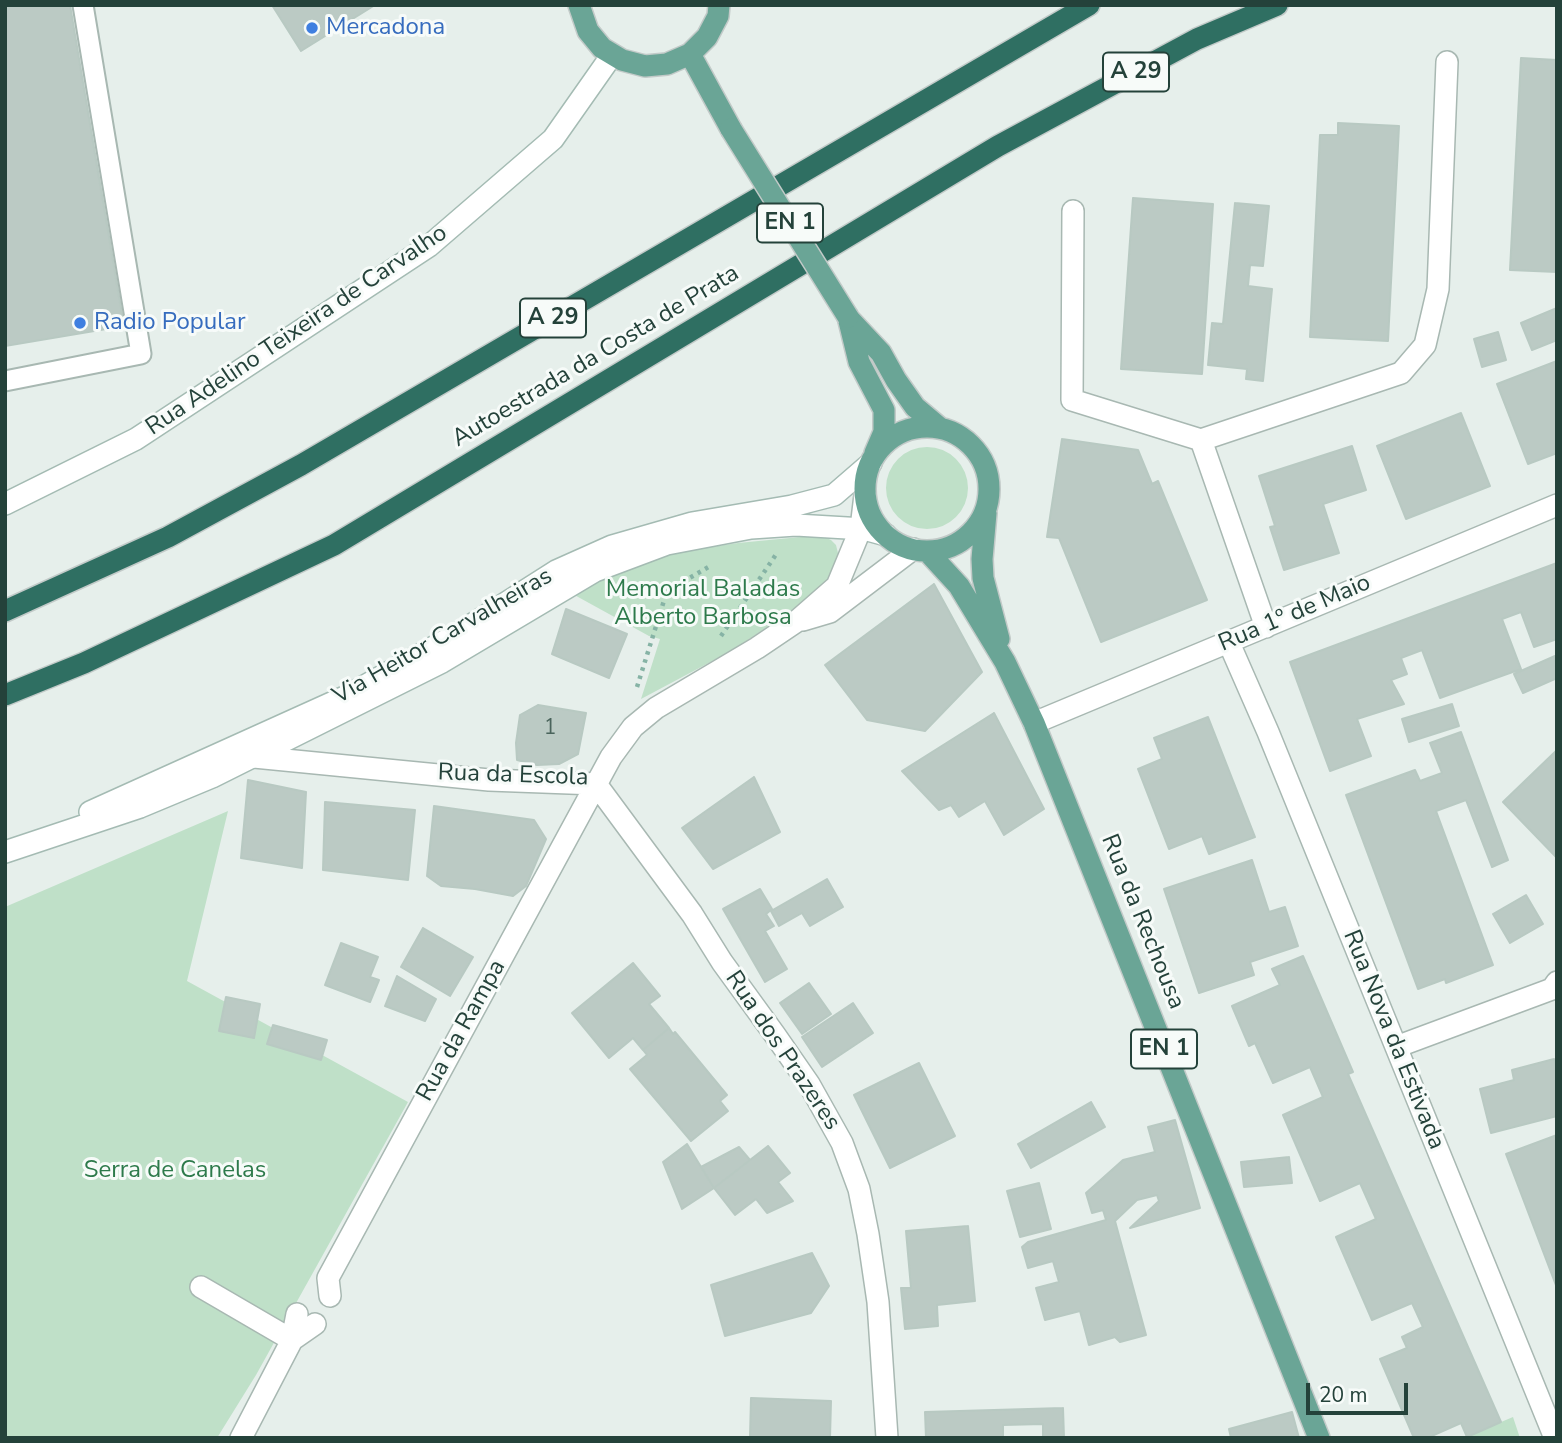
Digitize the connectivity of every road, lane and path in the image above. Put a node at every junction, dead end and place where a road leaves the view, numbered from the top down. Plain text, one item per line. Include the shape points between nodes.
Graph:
1 (83, 5) edge
2 (579, 5) edge
3 (719, 5) edge
4 (1089, 5) edge
5 (1277, 5) edge
6 (612, 54) junction
7 (690, 54) junction
8 (1447, 61) dead end
9 (1073, 211) dead end
10 (848, 317) junction
11 (5, 381) edge
12 (940, 428) junction
13 (1201, 440) junction
14 (872, 460) junction
15 (865, 495) junction
16 (5, 503) edge
17 (1557, 505) edge
18 (986, 509) junction
19 (861, 528) junction
20 (886, 535) junction
21 (783, 545) dead end
22 (920, 550) junction
23 (718, 562) dead end
24 (5, 611) edge
25 (797, 621) junction
26 (1266, 627) junction
27 (1229, 643) junction
28 (716, 644) dead end
29 (1005, 662) junction
30 (5, 695) edge
31 (634, 697) dead end
32 (1034, 723) junction
33 (254, 757) junction
34 (596, 784) junction
35 (14, 850) edge
36 (1557, 982) edge
37 (1396, 1047) junction
38 (323, 1286) dead end
39 (201, 1287) dead end
40 (306, 1319) dead end
41 (292, 1340) junction
42 (242, 1438) edge
43 (887, 1438) edge
44 (1319, 1438) edge
45 (1555, 1438) edge

1 - 11 lane via 141,354
2 - 6 main road via 588,31
3 - 7 main road via 707,37
4 - 24 highway, A 29 via 301,465 168,537
5 - 30 highway, Autoestrada da Costa de Prata / A 29 via 1197,39 998,146 334,545 84,663
6 - 7 main road via 645,66 667,64
6 - 16 street, Rua Adelino Teixeira de Carvalho via 553,139 429,246 136,439
7 - 10 main road, EN 1, bridge
8 - 13 street via 1438,289 1425,345 1401,373
9 - 13 street via 1072,400
10 - 12 main road, EN 1 via 881,353 915,407
10 - 14 main road, EN 1 via 859,362 884,410 884,432
12 - 14 main road via 903,432 891,438
12 - 18 main road, EN 1 via 964,439 981,458 989,483
13 - 26 street
14 - 15 main road, EN 1
14 - 35 street, Via Heitor Carvalheiras via 834,495 692,523 612,546 556,571 457,634 347,695
15 - 19 street, Rua da Escola
15 - 20 main road via 872,516
17 - 26 street, Rua 1º de Maio
18 - 22 main road via 963,539 939,550
18 - 29 main road, Rua da Rechousa / EN 1 via 983,578
19 - 20 street, Via Heitor Carvalheiras
19 - 25 street, Rua da Escola via 836,586
19 - 33 street, Via Heitor Carvalheiras via 796,524 751,528 667,544 631,557 595,571 442,662
20 - 22 main road, EN 1
21 - 28 path
22 - 25 street, Rua da Escola via 830,611
22 - 29 main road, Rua da Rechousa / EN 1 via 958,586
23 - 31 path via 667,591
25 - 34 street, Rua da Escola via 648,714 633,727
26 - 27 street, Rua 1º de Maio
27 - 32 street, Rua 1º de Maio
27 - 37 street, Rua Nova da Estivada
29 - 32 main road, Rua da Rechousa / EN 1
32 - 44 main road, Rua da Rechousa / EN 1
33 - 34 street, Rua da Escola via 489,780
33 - 35 street, Via Heitor Carvalheiras via 140,807
34 - 38 street, Rua da Rampa
34 - 43 street, Rua dos Prazeres via 809,1084 842,1143 859,1189 868,1234 878,1302
36 - 37 street via 1552,989
37 - 45 street, Rua Nova da Estivada
39 - 41 street
40 - 41 street
41 - 42 street

